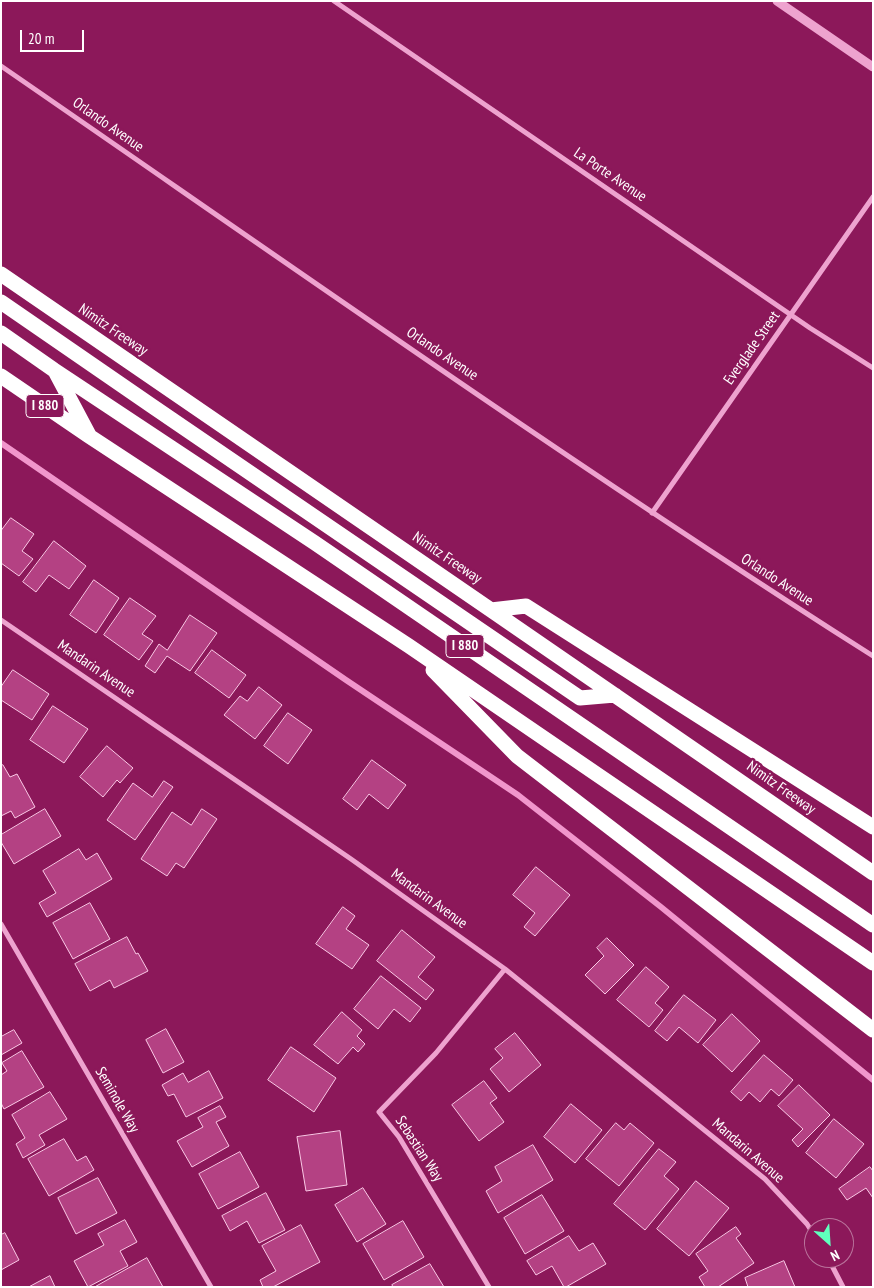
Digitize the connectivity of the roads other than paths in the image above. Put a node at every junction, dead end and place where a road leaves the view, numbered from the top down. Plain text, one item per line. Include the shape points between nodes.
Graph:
1 (334, 1) edge
2 (778, 1) edge
3 (1, 66) edge
4 (873, 67) edge
5 (873, 197) edge
6 (1, 274) edge
7 (1, 302) edge
8 (790, 314) junction
9 (1, 333) edge
10 (873, 368) edge
11 (54, 370) junction
12 (1, 376) edge
13 (89, 436) junction
14 (652, 513) junction
15 (492, 610) junction
16 (1, 620) edge
17 (409, 646) junction
18 (873, 656) edge
19 (615, 695) junction
20 (873, 827) edge
21 (873, 873) edge
22 (1, 924) edge
23 (873, 925) edge
24 (873, 962) edge
25 (504, 969) junction
26 (873, 1030) edge
27 (804, 1221) edge
28 (833, 1268) edge
29 (211, 1287) edge
30 (489, 1287) edge
31 (843, 1287) edge

1 - 8 street, La Porte Avenue
2 - 4 street
3 - 14 street, Orlando Avenue
5 - 8 street, Everglade Street
6 - 15 highway, Nimitz Freeway
7 - 19 highway, I 880 via 580,698
8 - 10 street, La Porte Avenue
8 - 14 street, Everglade Street
9 - 11 highway, I 880
11 - 13 highway
11 - 23 highway, I 880 via 315,543
12 - 13 highway, I 880
13 - 17 highway, I 880
14 - 18 street, Orlando Avenue
15 - 19 highway, Nimitz Freeway
15 - 20 highway via 526,606
16 - 25 street, Mandarin Avenue via 351,859
17 - 24 highway, I 880
17 - 26 highway via 517,756
19 - 21 highway, Nimitz Freeway
22 - 29 street, Seminole Way
25 - 27 street, Mandarin Avenue via 766,1179
25 - 30 street, Sebastian Way via 436,1054 379,1112 399,1137
28 - 31 street

